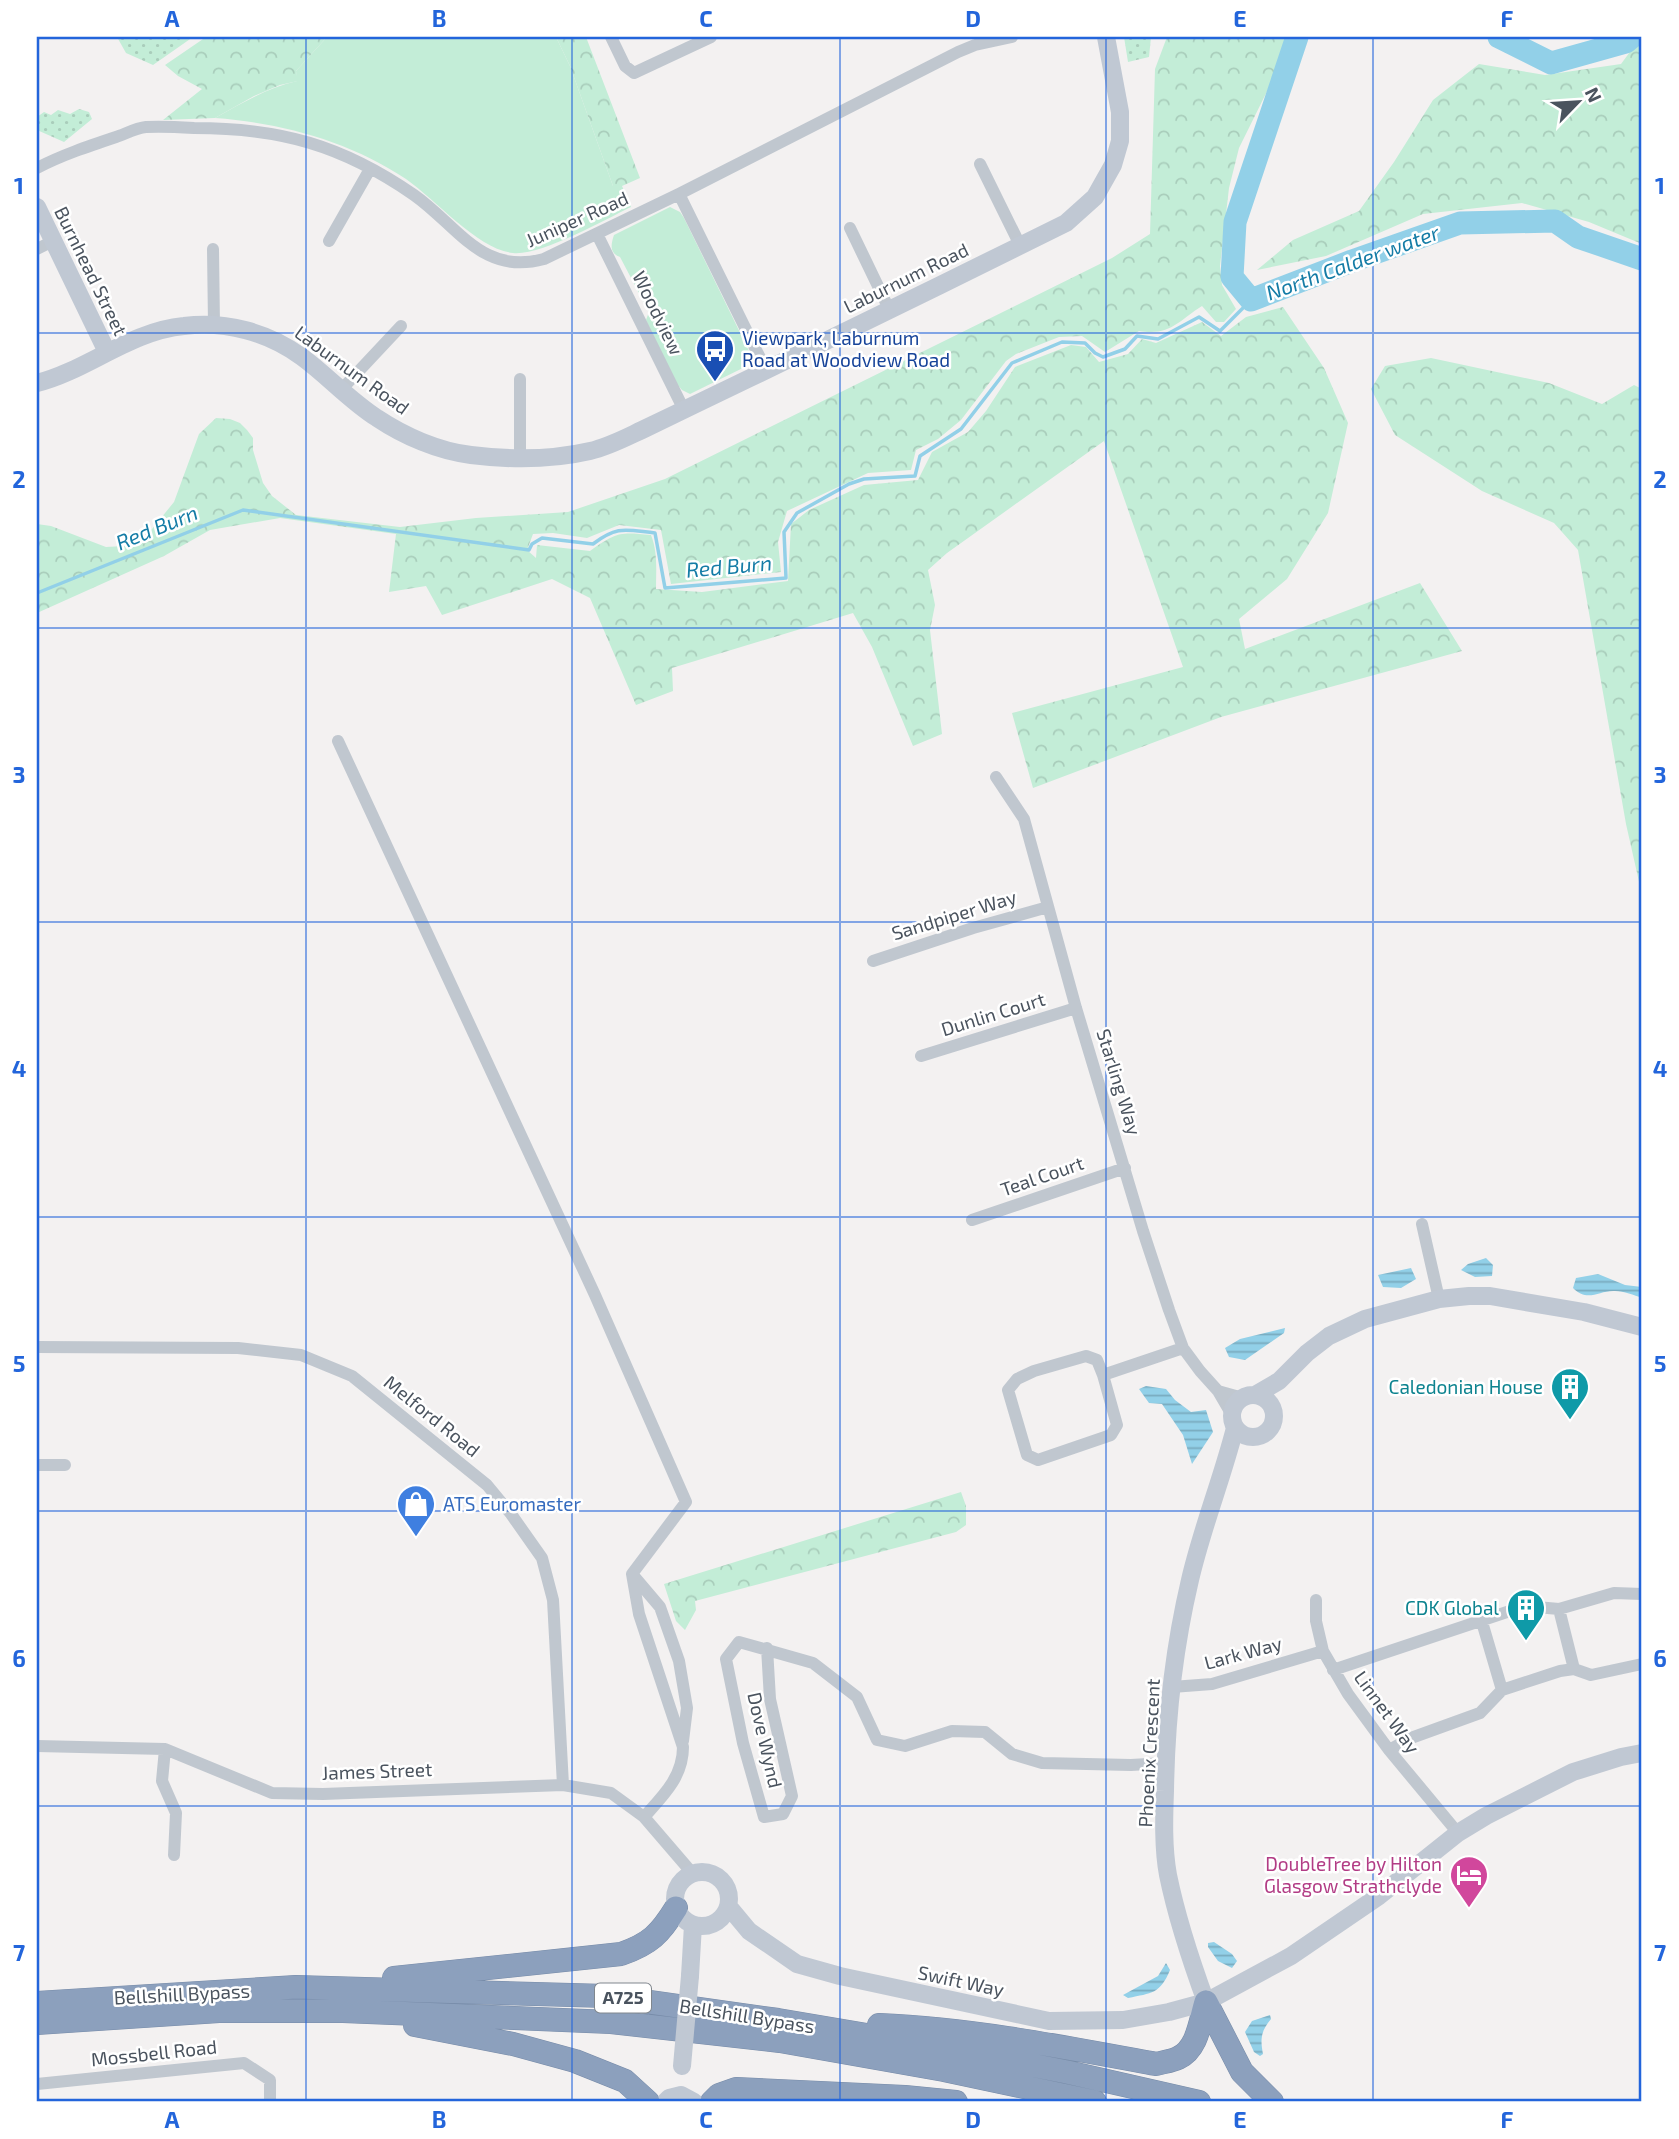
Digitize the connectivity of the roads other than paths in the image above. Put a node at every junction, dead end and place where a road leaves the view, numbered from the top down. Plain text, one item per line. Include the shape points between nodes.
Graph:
1 (611, 37) edge
2 (711, 37) edge
3 (1012, 37) edge
4 (1106, 37) edge
5 (980, 164) dead end
6 (37, 168) edge
7 (370, 169) junction
8 (680, 194) junction
9 (37, 207) edge
10 (850, 228) dead end
11 (597, 234) junction
12 (328, 241) dead end
13 (45, 245) edge
14 (1020, 245) junction
15 (213, 249) dead end
16 (889, 309) junction
17 (214, 325) junction
18 (401, 327) dead end
19 (107, 352) junction
20 (766, 370) junction
21 (520, 379) dead end
22 (37, 383) edge
23 (341, 390) junction
24 (684, 410) junction
25 (520, 459) junction
26 (338, 741) dead end
27 (996, 777) dead end
28 (1048, 907) junction
29 (873, 961) dead end
30 (1076, 1008) junction
31 (921, 1056) dead end
32 (1125, 1168) junction
33 (972, 1220) dead end
34 (1422, 1224) dead end
35 (1439, 1299) junction
36 (1642, 1327) edge
37 (37, 1347) edge
38 (1183, 1348) junction
39 (1103, 1376) junction
40 (1218, 1391) junction
41 (1256, 1399) junction
42 (1233, 1421) junction
43 (1252, 1437) junction
44 (1226, 1463) junction
45 (37, 1465) edge
46 (65, 1465) dead end
47 (632, 1574) junction
48 (1642, 1594) edge
49 (1315, 1600) dead end
50 (1559, 1609) junction
51 (1482, 1622) junction
52 (767, 1648) junction
53 (1323, 1651) junction
54 (1642, 1664) edge
55 (1333, 1670) junction
56 (1574, 1670) junction
57 (1172, 1687) junction
58 (1502, 1690) junction
59 (37, 1746) edge
60 (683, 1747) junction
61 (165, 1749) junction
62 (1390, 1751) junction
63 (1642, 1753) edge
64 (1165, 1763) junction
65 (563, 1785) junction
66 (644, 1817) junction
67 (1458, 1833) junction
68 (174, 1855) dead end
69 (693, 1874) junction
70 (729, 1906) junction
71 (676, 1908) junction
72 (692, 1925) junction
73 (296, 1987) junction
74 (1206, 2002) junction
75 (37, 2003) edge
76 (343, 2011) junction
77 (778, 2020) junction
78 (37, 2023) edge
79 (37, 2084) edge
80 (680, 2100) edge
81 (270, 2102) edge
82 (648, 2102) edge
83 (712, 2102) edge
84 (956, 2102) edge
85 (1095, 2102) edge
86 (1199, 2102) edge
87 (1272, 2102) edge

1 - 2 street via 625,66 634,73
3 - 8 street, Juniper Road via 958,52
4 - 14 street, Laburnum Road via 1120,112 1120,141 1113,166 1096,197 1066,223
5 - 14 street
6 - 7 street, Juniper Road via 144,127 276,133 327,147
7 - 11 street, Juniper Road via 414,195 486,255 499,260 529,263
7 - 12 street
8 - 11 street, Juniper Road
8 - 20 street
9 - 13 street, Burnhead Street
10 - 16 street
11 - 24 street, Woodview
13 - 19 street, Burnhead Street
14 - 16 street, Laburnum Road
15 - 17 street
16 - 20 street, Laburnum Road
17 - 19 street, Laburnum Road via 156,332
17 - 23 street, Laburnum Road via 269,337 301,356
18 - 23 street
19 - 22 street, Laburnum Road
20 - 24 street, Laburnum Road
21 - 25 street
23 - 25 street, Laburnum Road via 376,418 442,449
24 - 25 street, Laburnum Road via 592,450
26 - 47 street via 686,1502
27 - 28 street, Starling Way via 1024,819
28 - 29 street, Sandpiper Way
28 - 30 street, Starling Way
30 - 31 street, Dunlin Court
30 - 32 street, Starling Way
32 - 33 street, Teal Court
32 - 38 street, Starling Way
34 - 35 street
35 - 36 street via 1490,1296
35 - 41 street via 1365,1319 1329,1336
37 - 65 street, Melford Road via 238,1348 301,1355 352,1376 487,1485 542,1558 553,1600
38 - 39 street
38 - 40 street, Starling Way
39 - 39 street via 1117,1425 1111,1435 1038,1460 1027,1455 1008,1390 1017,1379 1086,1356 1097,1360
40 - 41 street
40 - 42 street, Starling Way
41 - 42 street via 1235,1405
41 - 43 street via 1273,1410 1273,1424 1264,1434
42 - 43 street via 1245,1436
42 - 44 street, Phoenix Crescent
43 - 44 street, Phoenix Crescent
44 - 57 street, Phoenix Crescent via 1189,1582
45 - 46 street
47 - 60 street via 639,1614
47 - 60 street via 660,1607 679,1661 687,1708
48 - 50 street via 1614,1593
49 - 53 street, Linnet Way
50 - 51 street via 1525,1606
50 - 56 street
51 - 55 street
51 - 58 street
52 - 52 street, Dove Wynd via 770,1699 792,1796 783,1814 764,1817 726,1659 739,1642
52 - 64 street, Dove Wynd via 813,1663 857,1697 877,1740 905,1746 952,1731 985,1732 1012,1754 1042,1763
53 - 55 street, Linnet Way
53 - 57 street, Lark Way via 1212,1684
54 - 56 street via 1591,1675
55 - 62 street, Linnet Way
56 - 58 street
57 - 64 street, Phoenix Crescent
58 - 62 street via 1480,1713 1411,1738
59 - 61 street, James Street
60 - 66 street via 683,1760 672,1786
61 - 65 street, James Street via 272,1793
61 - 68 street via 162,1781 176,1813
62 - 67 street, Linnet Way
63 - 67 street via 1573,1772
64 - 74 street, Phoenix Crescent via 1168,1873 1187,1950
65 - 66 street, James Street via 611,1793
66 - 69 street, James Street
67 - 74 street via 1368,1904 1291,1955
69 - 70 street via 720,1878 730,1897
69 - 71 street via 679,1885
70 - 72 street via 714,1924
70 - 74 street, Swift Way via 749,1931 797,1964 1049,2021 1123,2020
71 - 72 street
71 - 73 highway via 655,1938 621,1954
72 - 80 street, bridge
73 - 75 highway, Bellshill Bypass / A725
73 - 77 highway, Bellshill Bypass / A725 via 607,1996
74 - 77 highway via 1186,2052 1156,2064 932,2027
74 - 87 highway via 1242,2071
76 - 78 highway, Bellshill Bypass / A725 via 219,2011
76 - 82 highway via 513,2044 575,2061 625,2081
76 - 85 highway, Bellshill Bypass / A725 via 611,2022 780,2041
77 - 86 highway, Bellshill Bypass / A725 via 1054,2069
79 - 81 street, Mossbell Road via 244,2063 270,2080
83 - 84 highway via 736,2089

